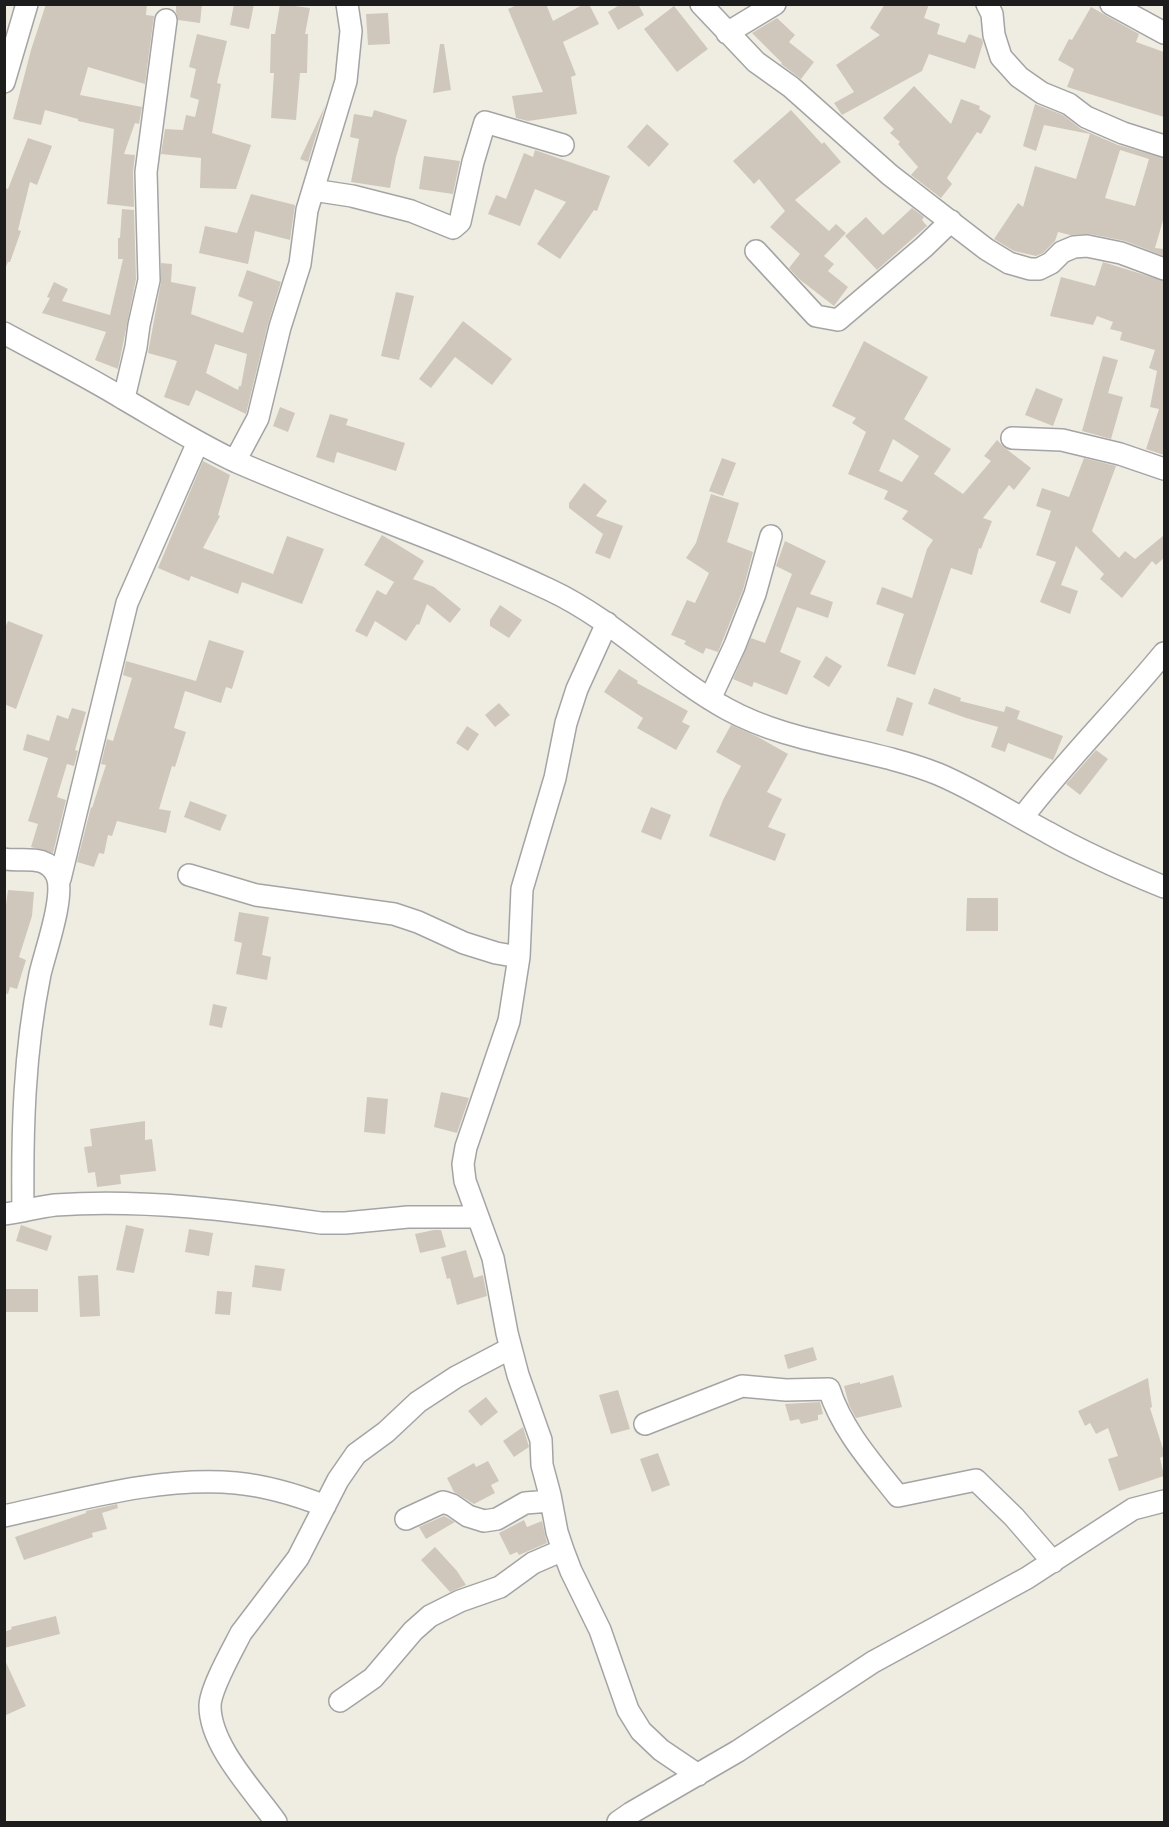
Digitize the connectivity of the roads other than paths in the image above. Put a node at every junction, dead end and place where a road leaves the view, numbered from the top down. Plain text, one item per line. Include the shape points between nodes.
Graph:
1 (27, 4) edge
2 (347, 4) edge
3 (701, 4) edge
4 (775, 4) edge
5 (987, 4) edge
6 (1111, 4) edge
7 (166, 20) dead end
8 (727, 33) junction
9 (1164, 33) edge
10 (4, 81) edge
11 (563, 145) dead end
12 (1164, 146) edge
13 (313, 190) junction
14 (951, 221) junction
15 (756, 251) dead end
16 (1164, 269) edge
17 (4, 333) edge
18 (124, 398) junction
19 (1012, 438) dead end
20 (198, 442) junction
21 (236, 461) junction
22 (1164, 469) edge
23 (771, 536) dead end
24 (607, 623) junction
25 (1164, 653) edge
26 (710, 699) junction
27 (1022, 818) junction
28 (4, 859) edge
29 (189, 875) dead end
30 (58, 879) junction
31 (1164, 887) edge
32 (519, 957) junction
33 (14, 1212) edge
34 (477, 1216) junction
35 (511, 1348) junction
36 (645, 1425) dead end
37 (551, 1501) junction
38 (1164, 1501) edge
39 (325, 1506) junction
40 (4, 1516) edge
41 (406, 1519) dead end
42 (563, 1550) junction
43 (1053, 1562) junction
44 (340, 1701) dead end
45 (698, 1775) junction
46 (276, 1822) edge
47 (618, 1822) edge

1 - 10 street
2 - 13 street via 351,31 346,81
3 - 8 street
4 - 8 street
5 - 12 street via 1001,57 1019,77 1086,117
6 - 9 street
7 - 18 street via 146,172 149,280
8 - 14 street via 890,175
11 - 13 street via 485,122 460,222 453,228 411,211
13 - 21 street via 305,218 300,264 258,418
14 - 15 street via 838,320 816,316
14 - 16 street via 1009,263 1030,269 1039,270 1062,252 1087,246 1121,253
17 - 18 street
18 - 20 street
19 - 22 street via 1062,440
20 - 21 street
20 - 30 street via 127,603
21 - 24 street via 478,558 553,592
23 - 26 street via 735,645
24 - 26 street
24 - 32 street via 571,708 555,778 527,868 522,889
25 - 27 street
26 - 27 street via 762,724 936,773
27 - 31 street
28 - 30 street via 41,861 50,866
29 - 32 street via 256,895 394,914 464,943
30 - 33 street via 57,906 40,975 25,1075
32 - 34 street via 508,1021 464,1156 465,1181
33 - 34 street via 52,1205 108,1203 174,1204 321,1223
34 - 35 street via 493,1258
35 - 37 street via 541,1440 542,1465
35 - 39 street via 418,1402 356,1454
36 - 43 street via 742,1386 829,1389 853,1438 898,1496 976,1480
37 - 41 street via 525,1503 497,1519 484,1521 443,1502
37 - 42 street
38 - 43 street via 1133,1509
39 - 40 street via 291,1493 238,1483 184,1482
39 - 46 street via 298,1558 241,1633 210,1704 213,1723 226,1752
42 - 44 street via 533,1563 500,1587 430,1616 373,1678
42 - 45 street via 603,1639 628,1710 641,1731 661,1750
43 - 45 street via 873,1662
45 - 47 street

